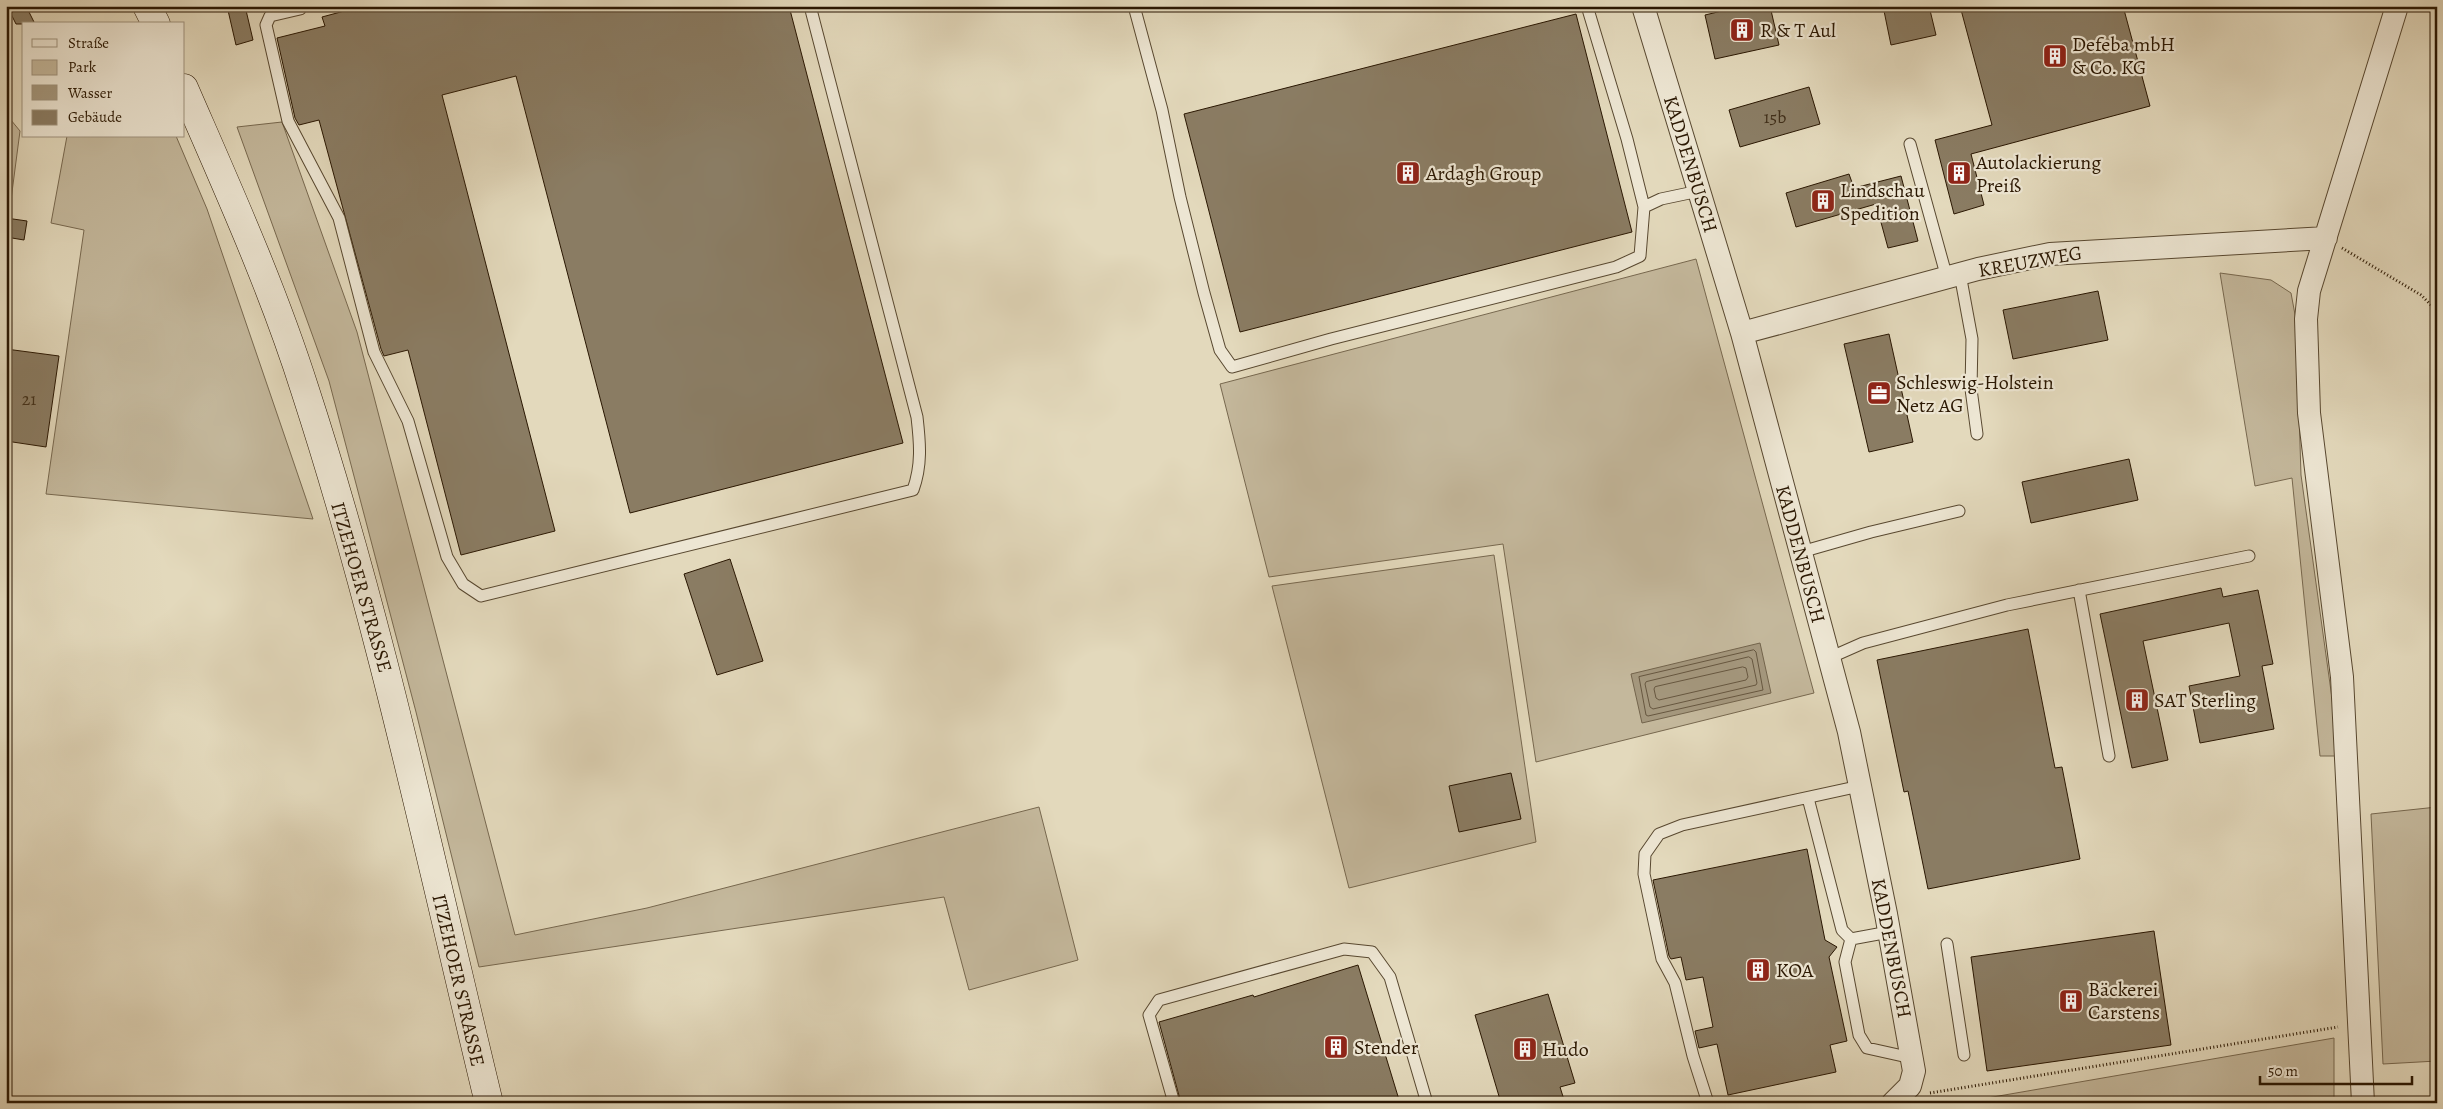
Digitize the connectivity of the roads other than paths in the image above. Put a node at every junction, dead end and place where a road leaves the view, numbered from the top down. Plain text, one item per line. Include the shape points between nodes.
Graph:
1 (147, 6) edge
2 (300, 6) edge
3 (810, 6) edge
4 (1134, 6) edge
5 (1587, 6) edge
6 (1643, 6) edge
7 (2397, 6) edge
8 (155, 22) edge
9 (185, 90) edge
10 (1910, 144) dead end
11 (1699, 190) junction
12 (1644, 207) junction
13 (2326, 238) junction
14 (1953, 276) junction
15 (1742, 333) junction
16 (1976, 434) dead end
17 (1959, 511) dead end
18 (1801, 552) junction
19 (2249, 556) dead end
20 (2079, 590) junction
21 (1829, 658) junction
22 (2109, 756) dead end
23 (1860, 786) junction
24 (1808, 798) junction
25 (1889, 932) junction
26 (1851, 939) junction
27 (1946, 944) dead end
28 (1964, 1055) dead end
29 (1912, 1058) junction
30 (1896, 1100) edge
31 (488, 1103) edge
32 (1174, 1103) edge
33 (1426, 1103) edge
34 (1708, 1103) edge
35 (2363, 1103) edge

1 - 8 main road
2 - 3 lane via 300,9 270,16 266,24 288,121 339,218 374,352 408,421 447,557 462,584 480,596 913,490 920,455 917,417
4 - 12 lane via 1162,110 1206,303 1220,350 1232,367 1616,267 1640,256
5 - 12 lane
6 - 11 street, KADDENBUSCH
7 - 13 street
9 - 31 main road, ITZEHOER STRASSE via 241,219 307,398 397,715
10 - 14 lane
11 - 12 lane via 1661,199
11 - 15 street, KADDENBUSCH
13 - 14 street, KREUZWEG via 2050,254
13 - 35 street via 2309,291 2306,318 2309,413 2342,677
14 - 15 street, KREUZWEG
14 - 16 lane via 1972,339 1971,389
15 - 18 street, KADDENBUSCH
17 - 18 lane
18 - 21 street, KADDENBUSCH
19 - 20 lane
20 - 21 lane via 2007,605 1863,643
20 - 22 lane
21 - 23 street, KADDENBUSCH
23 - 24 lane
23 - 25 street, KADDENBUSCH
24 - 26 lane via 1842,930
24 - 34 lane via 1682,825 1659,834 1645,854 1644,874 1662,959 1675,983
25 - 26 lane
25 - 29 street, KADDENBUSCH
26 - 29 lane via 1845,962 1859,1035 1867,1048
27 - 28 lane
29 - 30 street, KADDENBUSCH via 1914,1072 1910,1086
32 - 33 lane via 1149,1015 1159,1000 1344,948 1372,952 1390,977

